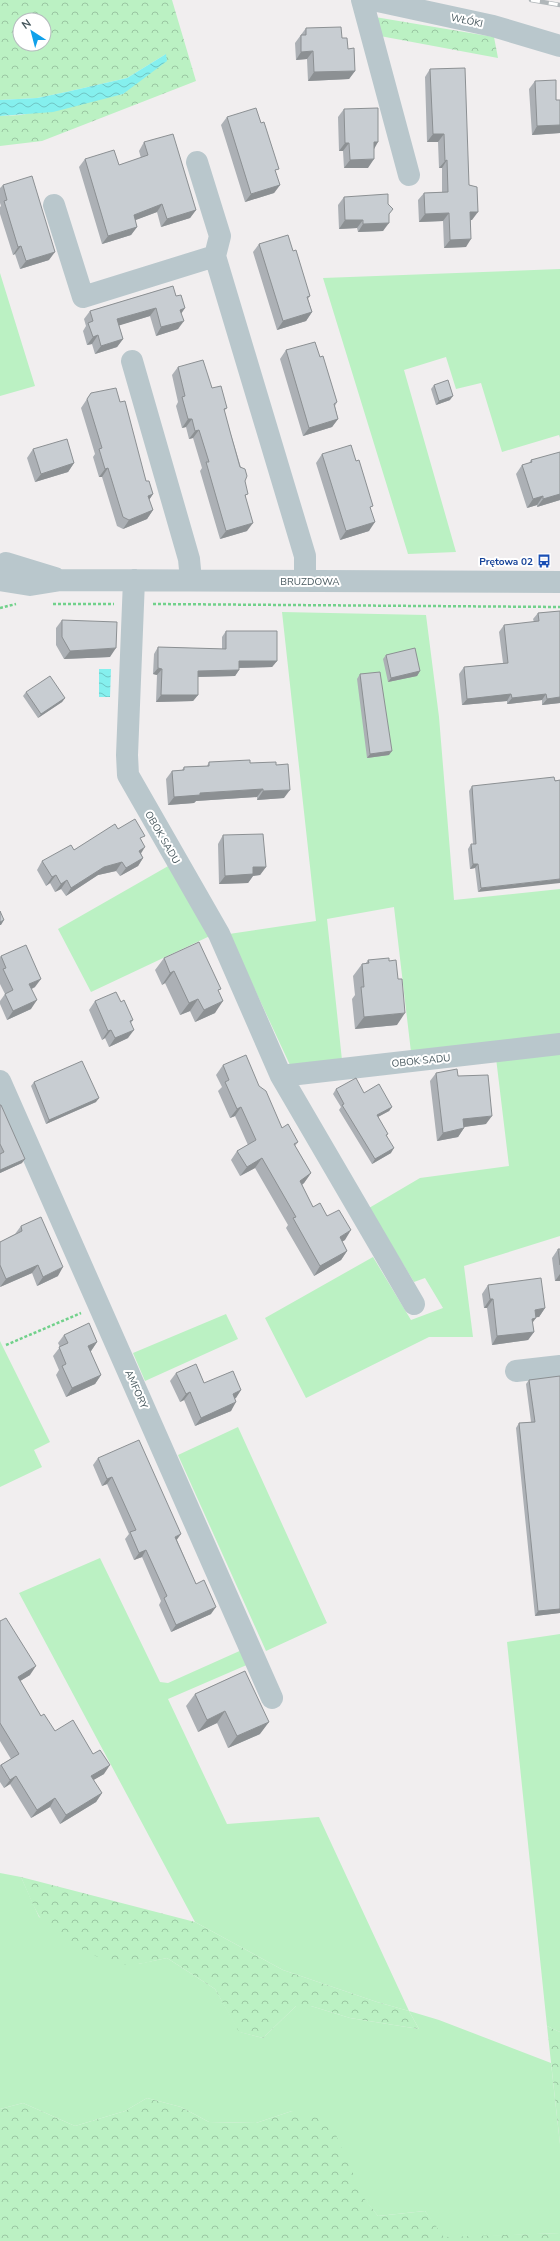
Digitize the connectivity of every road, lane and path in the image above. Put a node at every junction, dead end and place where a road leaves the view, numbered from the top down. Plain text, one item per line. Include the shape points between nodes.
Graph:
1 (362, 0) edge
2 (374, 0) edge
3 (560, 46) edge
4 (197, 162) dead end
5 (409, 175) dead end
6 (54, 205) dead end
7 (215, 256) junction
8 (132, 361) dead end
9 (2, 569) edge
10 (134, 580) junction
11 (191, 580) junction
12 (305, 581) junction
13 (560, 582) edge
14 (22, 604) dead end
15 (50, 604) dead end
16 (133, 604) junction
17 (560, 607) edge
18 (0, 608) edge
19 (560, 1044) edge
20 (281, 1076) junction
21 (0, 1080) edge
22 (414, 1304) dead end
23 (100, 1305) junction
24 (6, 1346) dead end
25 (560, 1366) edge
26 (516, 1371) dead end
27 (272, 1698) dead end

1 - 5 street
2 - 3 street, WŁÓKI via 493,26
4 - 7 street via 220,236
6 - 7 street via 83,297
7 - 12 street via 305,556
8 - 11 street via 189,559
9 - 10 street, BRUZDOWA via 30,585 61,580
10 - 11 street, BRUZDOWA
10 - 16 street, OBOK SADU
11 - 12 street, BRUZDOWA
12 - 13 street, BRUZDOWA
14 - 18 path
15 - 16 path
16 - 17 path
16 - 20 street, OBOK SADU via 128,775 219,934
19 - 20 street, OBOK SADU
20 - 22 street, OBOK SADU
21 - 23 street, AMFORY
23 - 24 path
23 - 27 street, AMFORY
25 - 26 street

